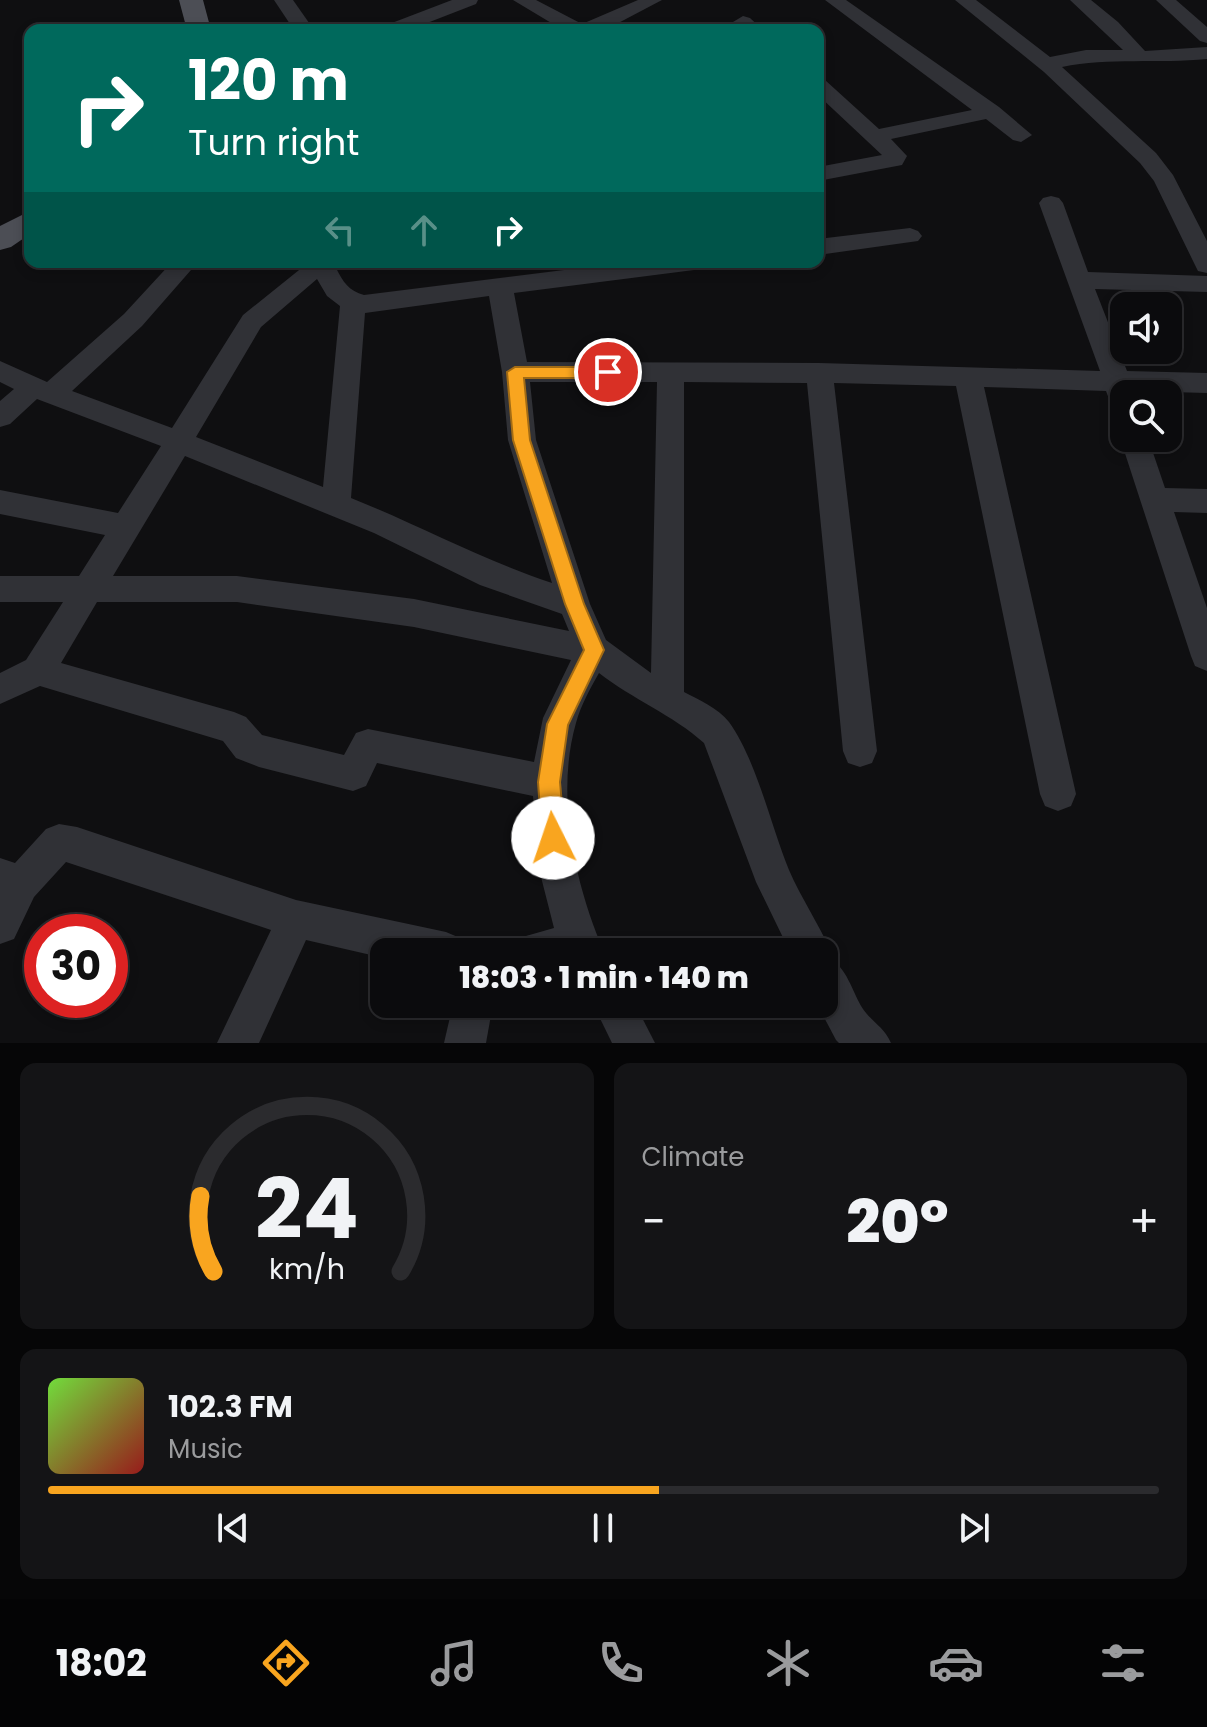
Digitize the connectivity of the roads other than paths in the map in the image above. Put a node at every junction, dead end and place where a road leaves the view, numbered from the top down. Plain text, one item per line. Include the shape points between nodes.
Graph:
1 (191, 0) edge
2 (283, 0) edge
3 (469, 0) edge
4 (522, 0) edge
5 (653, 0) edge
6 (834, 0) edge
7 (964, 0) edge
8 (1079, 0) edge
9 (1165, 0) edge
10 (197, 24) edge
11 (300, 24) edge
12 (407, 24) edge
13 (568, 24) edge
14 (602, 24) edge
15 (1206, 52) edge
16 (1140, 57) junction
17 (1046, 64) junction
18 (824, 89) edge
19 (991, 112) junction
20 (1021, 135) dead end
21 (876, 136) junction
22 (824, 173) edge
23 (1051, 203) dead end
24 (24, 224) edge
25 (910, 236) dead end
26 (0, 240) edge
27 (824, 246) edge
28 (1207, 265) edge
29 (181, 268) edge
30 (317, 268) edge
31 (327, 268) edge
32 (646, 268) edge
33 (1079, 280) junction
34 (1207, 284) edge
35 (500, 286) junction
36 (353, 302) junction
37 (0, 371) edge
38 (515, 372) junction
39 (671, 373) junction
40 (819, 373) junction
41 (968, 377) junction
42 (1115, 380) edge
43 (1207, 383) edge
44 (1182, 386) edge
45 (42, 390) junction
46 (1110, 392) edge
47 (0, 417) edge
48 (180, 442) junction
49 (1138, 452) edge
50 (1153, 499) junction
51 (1207, 501) edge
52 (0, 502) edge
53 (336, 505) junction
54 (126, 527) junction
55 (88, 587) junction
56 (0, 589) edge
57 (574, 604) junction
58 (1205, 643) edge
59 (594, 650) junction
60 (38, 671) junction
61 (0, 689) edge
62 (667, 699) junction
63 (860, 751) dead end
64 (549, 782) junction
65 (1058, 794) dead end
66 (11, 880) edge
67 (296, 919) junction
68 (0, 925) edge
69 (382, 938) edge
70 (579, 938) edge
71 (804, 938) edge
72 (838, 1003) edge
73 (470, 1018) edge
74 (621, 1018) edge
75 (238, 1043) edge
76 (465, 1043) edge
77 (634, 1043) edge
78 (870, 1043) edge

1 - 10 main road
2 - 11 street
3 - 12 street
4 - 13 street
5 - 14 street
6 - 19 street
7 - 17 street
8 - 16 street
9 - 15 street
15 - 16 street
16 - 17 street via 1086,56
17 - 28 street via 1148,158 1165,180
18 - 21 street
19 - 20 street
19 - 21 street
21 - 22 street via 891,149 894,160
23 - 33 street
24 - 26 main road
25 - 27 street
29 - 45 street via 133,320
30 - 48 street via 252,321
31 - 36 street via 339,296
32 - 35 street
33 - 34 street
33 - 42 street
35 - 36 street
35 - 38 street
36 - 53 street
37 - 45 street
38 - 39 street
38 - 57 street via 522,440
39 - 40 street
39 - 62 street
40 - 41 street
40 - 63 street
41 - 46 street
41 - 65 street
43 - 44 street
45 - 47 street
45 - 48 street
48 - 53 street
48 - 54 street
49 - 50 street
50 - 51 street
50 - 58 street
52 - 54 street
53 - 57 street via 491,576
54 - 55 street
55 - 56 street
55 - 59 street via 237,589 414,613
55 - 60 street
57 - 59 street
59 - 62 street
59 - 64 street via 557,724
60 - 61 street
60 - 64 street via 234,728 259,751 353,774 368,745
62 - 71 street via 716,732 775,882
64 - 70 street via 553,838
66 - 67 street via 59,842
66 - 68 street
67 - 69 street
67 - 75 street
72 - 78 street via 850,1026
73 - 76 street
74 - 77 street

